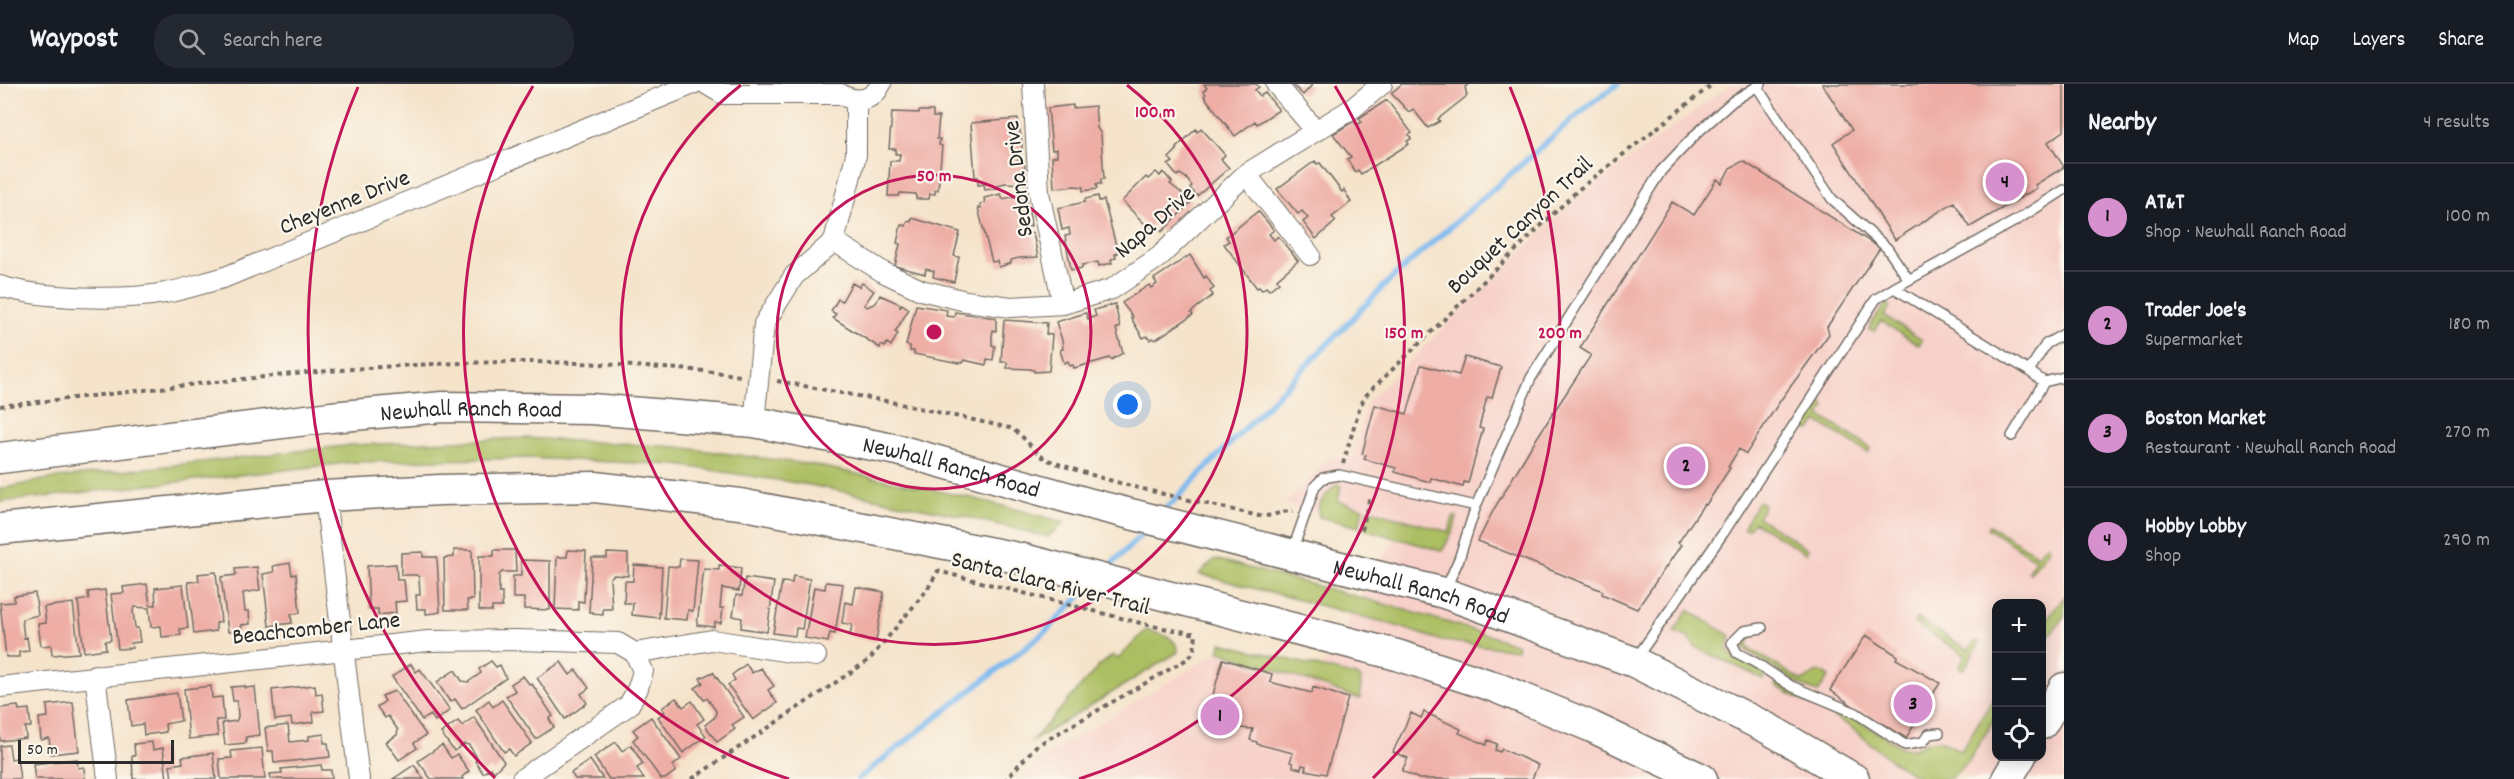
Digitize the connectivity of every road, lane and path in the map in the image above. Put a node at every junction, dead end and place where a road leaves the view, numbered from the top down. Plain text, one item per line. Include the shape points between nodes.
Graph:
1 (693, 84) edge
2 (706, 84) edge
3 (881, 84) edge
4 (1033, 84) edge
5 (1276, 84) edge
6 (1382, 84) edge
7 (1713, 84) edge
8 (1759, 85) edge
9 (844, 93) edge
10 (1316, 131) junction
11 (1246, 174) junction
12 (2064, 190) edge
13 (834, 241) junction
14 (1310, 255) dead end
15 (1909, 280) junction
16 (0, 286) edge
17 (1894, 288) junction
18 (1063, 304) junction
19 (2063, 336) edge
20 (2029, 371) junction
21 (2064, 376) edge
22 (2044, 381) junction
23 (754, 422) junction
24 (2012, 436) dead end
25 (0, 458) edge
26 (1342, 467) dead end
27 (1111, 480) dead end
28 (325, 496) junction
29 (1476, 506) junction
30 (1297, 511) dead end
31 (0, 529) edge
32 (1291, 554) junction
33 (1444, 593) junction
34 (1762, 628) dead end
35 (343, 650) junction
36 (635, 653) junction
37 (816, 656) dead end
38 (1634, 662) junction
39 (95, 675) junction
40 (0, 687) edge
41 (2064, 688) edge
42 (2046, 717) edge
43 (1939, 733) dead end
44 (2018, 761) edge
45 (108, 779) edge
46 (359, 779) edge
47 (522, 779) edge
48 (692, 779) edge
49 (1006, 779) edge
50 (1702, 779) edge
51 (1854, 779) edge
52 (2007, 779) edge

1 - 16 street, Cheyenne Drive via 222,278 164,294 102,297 24,294
2 - 9 street via 723,94
3 - 9 street via 872,96
4 - 18 street, Sedona Drive via 1039,193
5 - 10 street
6 - 10 street, Napa Drive
7 - 26 path, Bouquet Canyon Trail via 1578,190 1367,394
8 - 15 lane via 1832,199 1887,248
8 - 29 lane via 1733,101 1696,133 1661,171 1530,378
9 - 13 street via 856,155
10 - 11 street, Napa Drive
11 - 14 street
11 - 18 street, Napa Drive via 1159,256 1112,289
12 - 15 lane
13 - 18 street, Napa Drive via 921,290 1011,307
13 - 23 street via 794,276 764,324
15 - 17 lane
17 - 20 lane
17 - 38 lane via 1876,299 1852,333 1724,532
19 - 20 lane via 2046,344
20 - 22 lane
21 - 22 lane
22 - 24 lane
23 - 25 main road, Newhall Ranch Road via 591,409 443,407
23 - 32 main road, Newhall Ranch Road via 898,450
27 - 30 path via 1259,516
28 - 31 main road
28 - 35 street
28 - 50 main road via 595,487 740,504 1023,559 1397,656 1495,687
29 - 32 lane via 1340,475 1323,478 1315,486
29 - 33 lane via 1460,559
32 - 33 main road, Newhall Ranch Road
33 - 38 main road, Newhall Ranch Road
34 - 43 lane via 1744,631 1732,643 1737,653 1791,686 1856,713 1905,745 1923,742 1929,734
35 - 36 street, Beachcomber Lane via 428,641 517,639 618,643
35 - 39 street, Beachcomber Lane
35 - 46 street
36 - 37 street via 712,640
36 - 47 street via 643,671 629,705
38 - 51 main road, Newhall Ranch Road via 1769,729
39 - 40 street, Beachcomber Lane
39 - 45 street
41 - 42 main road
44 - 52 main road
48 - 49 path, Santa Clara River Trail via 869,660 938,571 1196,634 1189,658 1036,746

